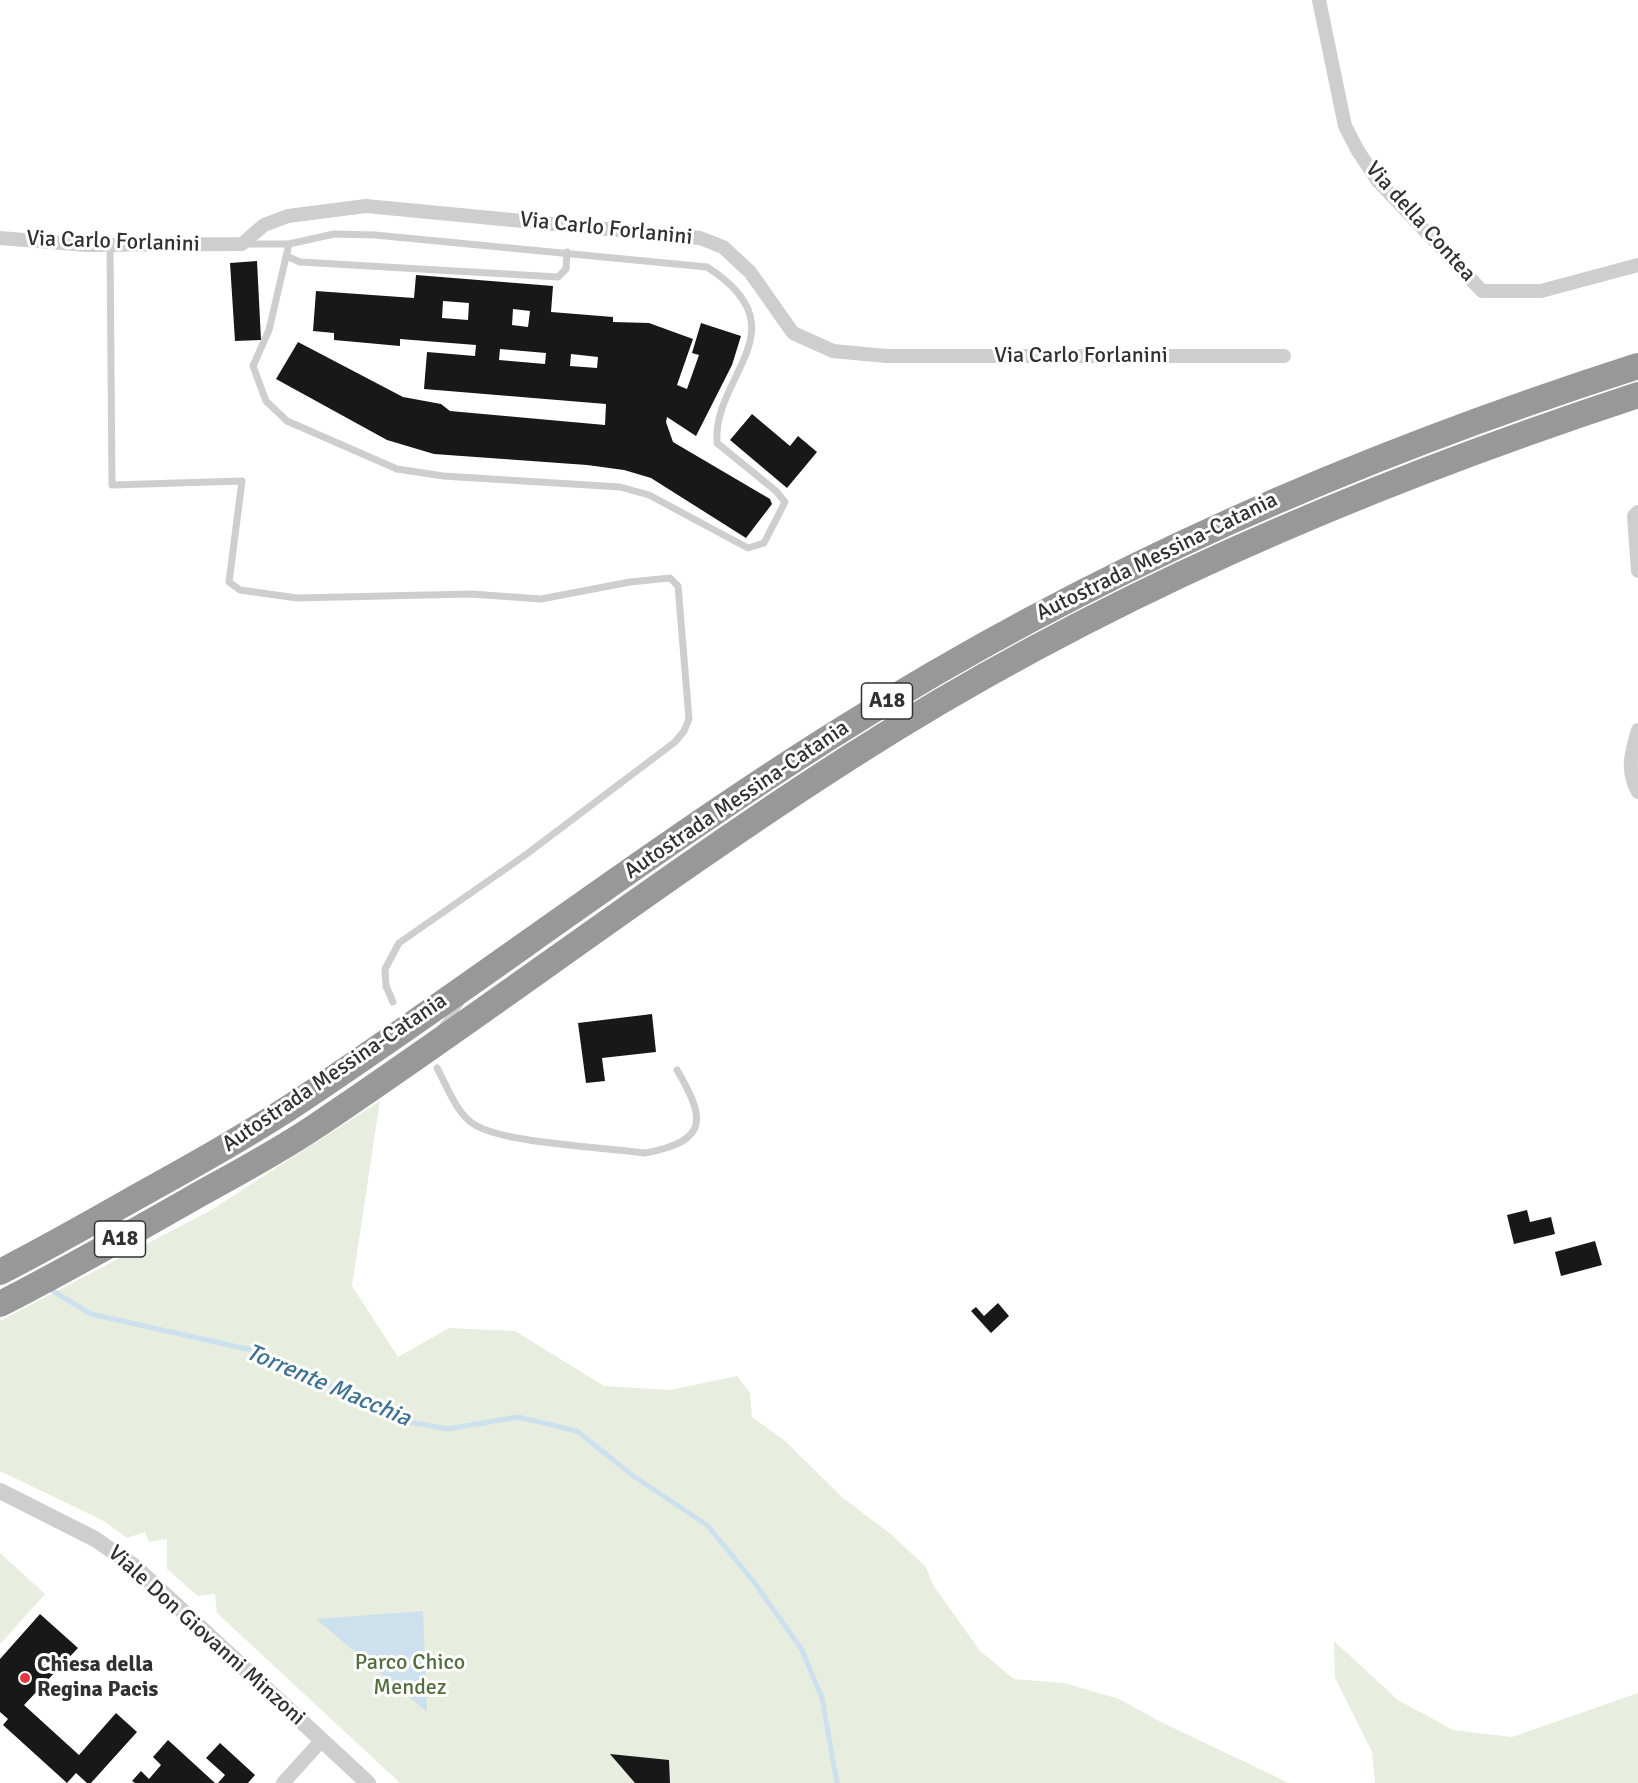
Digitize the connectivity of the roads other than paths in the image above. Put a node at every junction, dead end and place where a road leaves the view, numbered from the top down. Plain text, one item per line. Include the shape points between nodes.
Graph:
1 (1319, 0) edge
2 (0, 238) edge
3 (242, 244) junction
4 (289, 244) junction
5 (110, 245) junction
6 (567, 252) junction
7 (286, 256) junction
8 (1638, 266) edge
9 (1284, 356) dead end
10 (1638, 366) edge
11 (1638, 395) edge
12 (1638, 512) edge
13 (1638, 571) edge
14 (1638, 730) edge
15 (1638, 792) edge
16 (484, 973) junction
17 (501, 997) junction
18 (393, 1002) dead end
19 (453, 1013) junction
20 (404, 1029) junction
21 (428, 1060) junction
22 (677, 1070) dead end
23 (0, 1272) edge
24 (0, 1304) edge
25 (0, 1491) edge
26 (322, 1740) junction
27 (283, 1783) edge
28 (368, 1783) edge

1 - 8 street, Via della Contea via 1345,126 1358,151 1378,181 1482,291 1541,291
2 - 5 street, Via Carlo Forlanini
3 - 4 lane
3 - 5 street, Via Carlo Forlanini
3 - 9 street, Via Carlo Forlanini via 264,225 288,216 366,206 700,238 723,247 750,272 793,333 833,351 886,356
4 - 6 lane via 334,234 375,235
4 - 7 lane
5 - 18 lane via 112,485 242,481 229,582 240,591 297,598 471,594 541,599 670,578 678,586 688,719 684,731 675,742 524,856 399,943 385,969 386,986
6 - 7 lane via 566,269 558,277 300,262
6 - 7 lane via 707,267 733,286 752,329 746,358 716,425 717,443 776,490 785,502 764,543 748,548 649,495 620,487 454,477 397,469 287,421 266,401 253,366 269,330
10 - 16 highway, Autostrada Messina-Catania / A18 via 1517,405 1336,474 1148,558 1037,615 837,732
11 - 17 highway, Autostrada Messina-Catania / A18 via 1528,431 1346,500 1150,588 1023,654 851,756
12 - 13 street via 1634,516
14 - 15 street via 1629,760
16 - 19 lane
16 - 20 highway, Autostrada Messina-Catania / A18
17 - 19 lane
17 - 21 highway, Autostrada Messina-Catania / A18
19 - 20 lane
19 - 21 lane
20 - 23 highway, Autostrada Messina-Catania / A18 via 293,1105 203,1160
21 - 22 lane via 474,1125 511,1136 645,1153 682,1142 693,1133 699,1119 697,1105
21 - 24 highway, Autostrada Messina-Catania / A18 via 238,1172
25 - 26 street, Viale Don Giovanni Minzoni via 95,1539 134,1566
26 - 27 street
26 - 28 street, Viale Don Giovanni Minzoni

